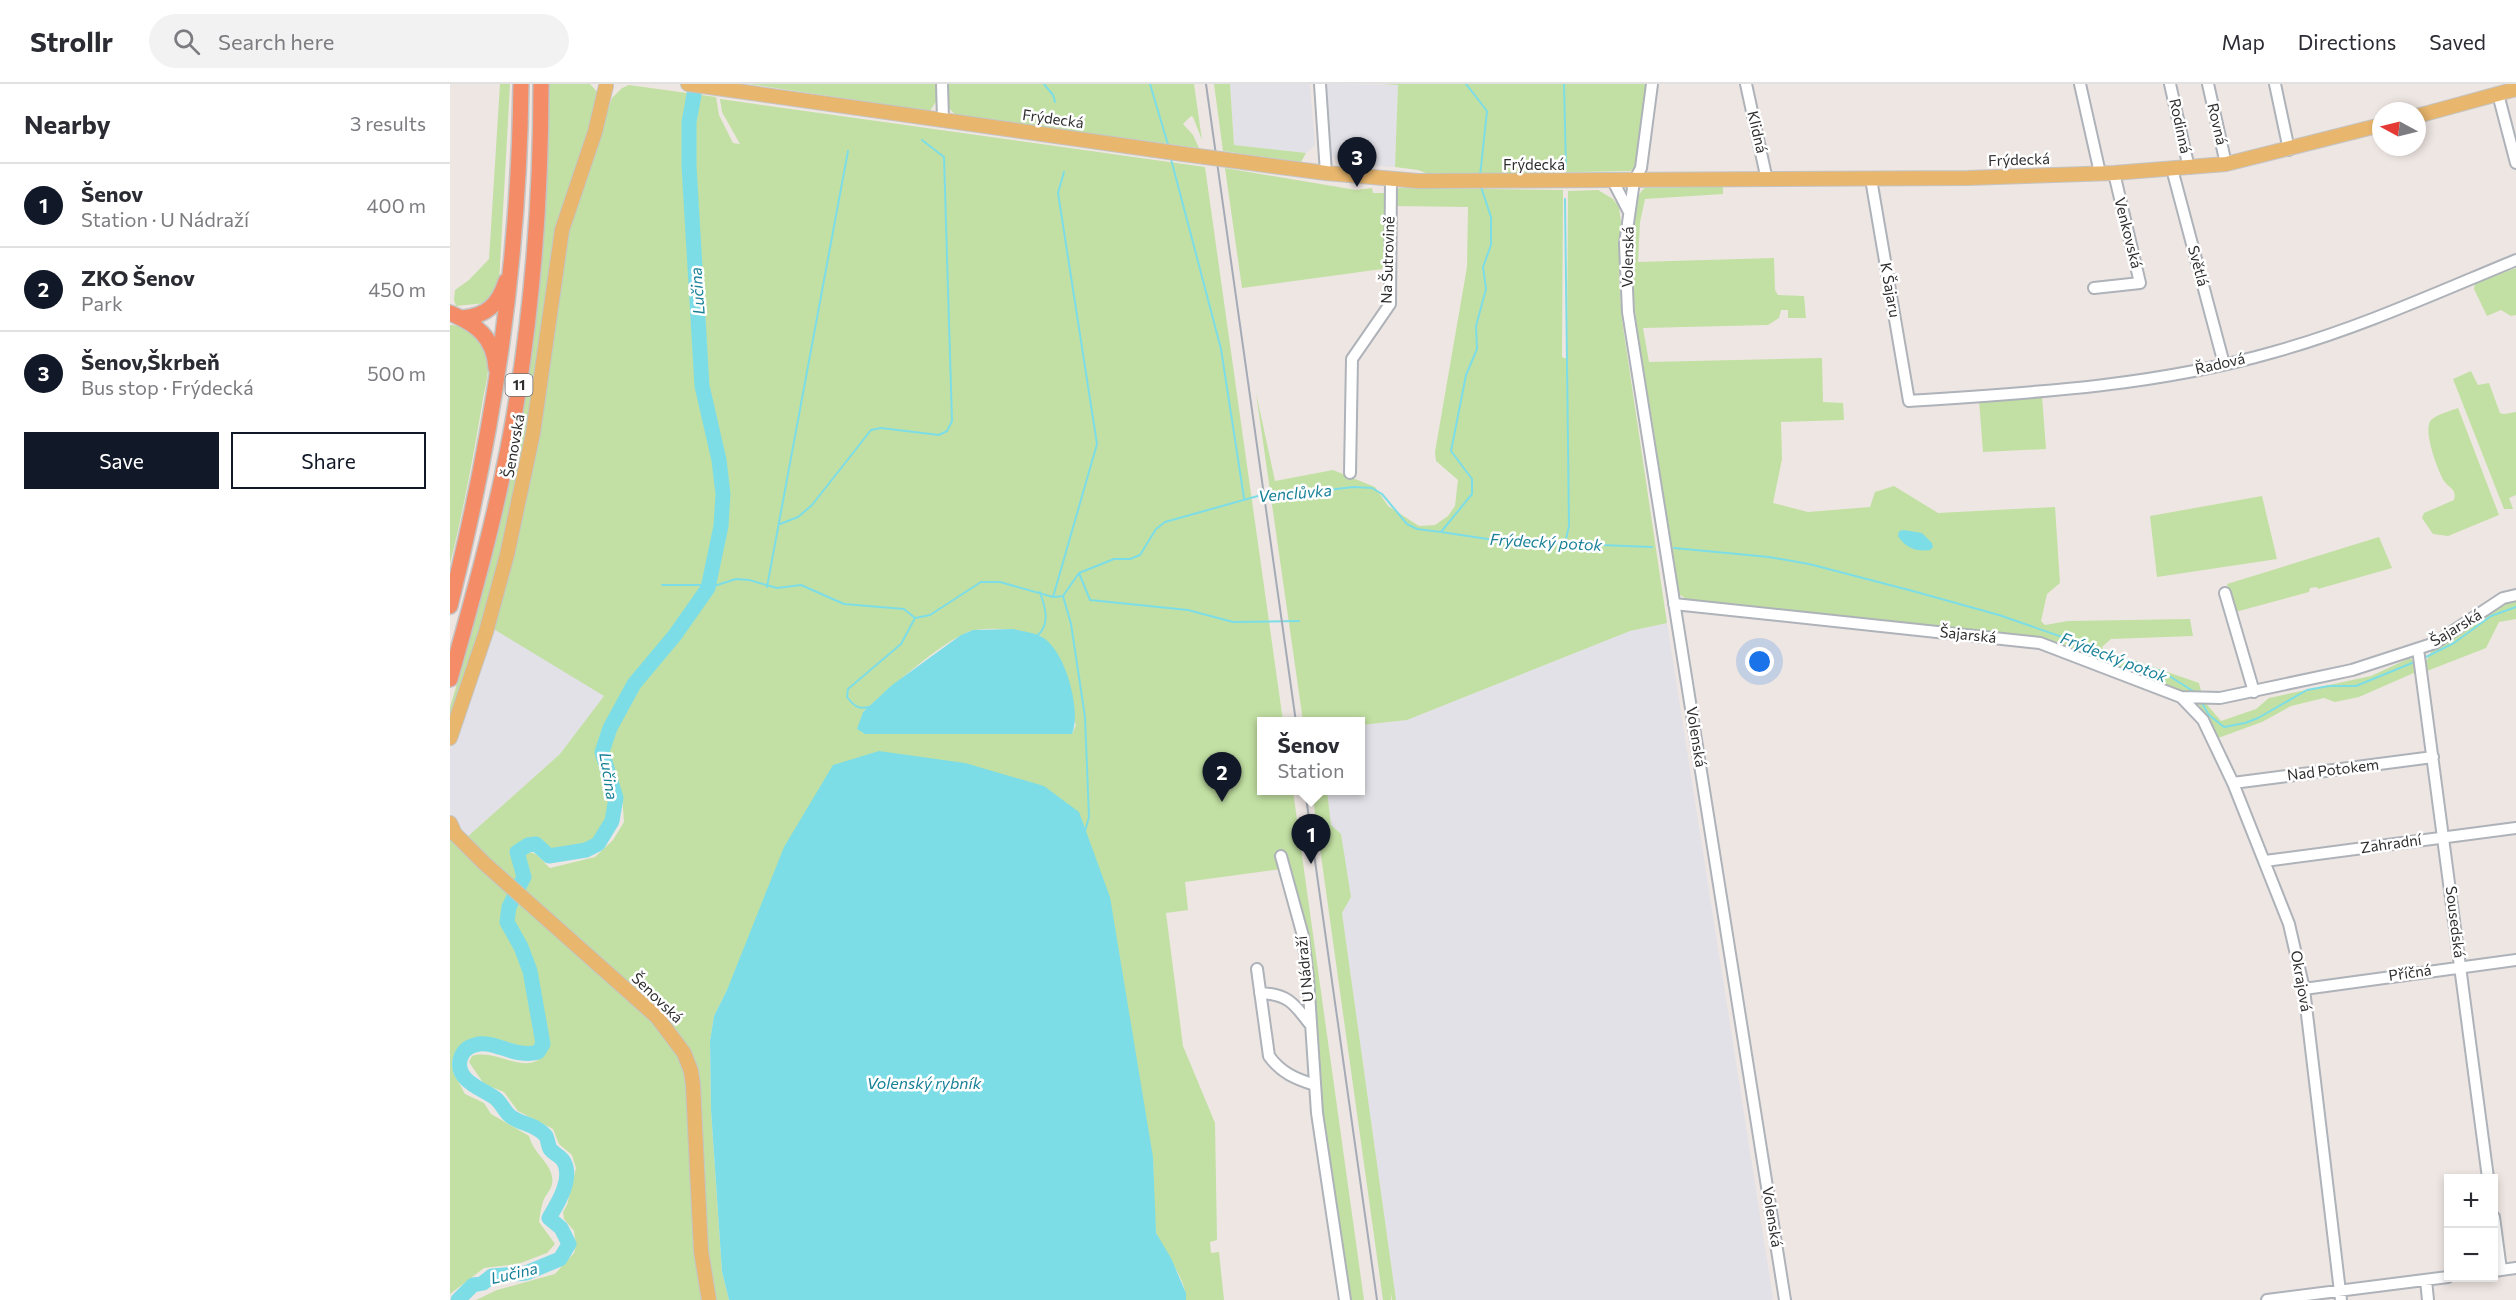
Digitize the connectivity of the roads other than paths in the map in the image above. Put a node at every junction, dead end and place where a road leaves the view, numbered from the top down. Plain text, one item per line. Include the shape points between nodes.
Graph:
1 (521, 84) edge
2 (541, 84) edge
3 (688, 84) edge
4 (942, 84) edge
5 (1320, 84) edge
6 (1652, 84) edge
7 (1746, 84) edge
8 (2080, 84) edge
9 (2170, 84) edge
10 (2208, 84) edge
11 (2275, 84) edge
12 (607, 85) edge
13 (2516, 89) edge
14 (2498, 94) junction
15 (2426, 114) edge
16 (943, 120) junction
17 (2372, 127) edge
18 (2289, 150) junction
19 (2516, 163) edge
20 (2226, 164) junction
21 (2189, 168) junction
22 (2172, 169) junction
23 (2107, 173) junction
24 (1326, 174) junction
25 (1871, 178) junction
26 (1390, 180) junction
27 (1767, 180) junction
28 (1613, 181) junction
29 (1634, 181) junction
30 (1629, 213) junction
31 (516, 237) junction
32 (2516, 261) edge
33 (2094, 288) dead end
34 (456, 316) edge
35 (2224, 364) junction
36 (1909, 401) joint
37 (494, 407) junction
38 (1350, 473) dead end
39 (2225, 593) dead end
40 (2516, 595) edge
41 (1674, 604) junction
42 (450, 606) edge
43 (2419, 651) junction
44 (450, 679) edge
45 (2254, 692) junction
46 (2181, 697) junction
47 (450, 738) edge
48 (2433, 757) junction
49 (2233, 783) junction
50 (450, 823) edge
51 (2516, 828) edge
52 (2444, 837) junction
53 (1281, 856) dead end
54 (2265, 861) junction
55 (2516, 960) edge
56 (2461, 966) junction
57 (1257, 969) dead end
58 (2304, 989) junction
59 (1260, 993) junction
60 (1310, 1024) junction
61 (1315, 1085) junction
62 (2487, 1174) edge
63 (2516, 1268) edge
64 (2498, 1271) edge
65 (2444, 1278) edge
66 (2426, 1280) junction
67 (2341, 1295) edge
68 (1783, 1298) edge
69 (709, 1300) edge
70 (1345, 1300) edge
71 (2267, 1300) edge
72 (2428, 1300) edge

1 - 31 highway, 11
2 - 44 highway, 11 via 538,221 518,392 483,561
3 - 16 main road, Frýdecká
4 - 16 street
5 - 24 street
6 - 29 street, Volenská via 1641,168
7 - 27 street, Klidná
8 - 23 street
9 - 21 street, Rodinná
10 - 20 street, Rovná
11 - 18 street
12 - 47 main road, Šenovská via 562,230 533,433 510,544 486,632
13 - 14 main road
14 - 15 main road
14 - 19 street
16 - 24 main road, Frýdecká, bridge
17 - 18 main road, Frýdecká
18 - 20 main road, Frýdecká
20 - 21 main road, Frýdecká
21 - 22 main road, Frýdecká
22 - 23 main road, Frýdecká
22 - 35 street, Světlá
23 - 25 main road, Frýdecká
23 - 33 street, Venkovská via 2140,283
24 - 26 main road, Frýdecká
25 - 27 main road, Frýdecká
25 - 36 street, K Šajaru
26 - 28 main road, Frýdecká
26 - 38 street, Na Šutrovině via 1390,304 1352,359
27 - 29 main road, Frýdecká
28 - 29 main road, Frýdecká
28 - 30 street
29 - 30 street, Volenská
30 - 41 street, Volenská via 1625,244 1628,312
31 - 34 highway via 509,251 500,298 485,313
31 - 37 highway, 11
32 - 35 street, Řadová via 2332,334
34 - 37 highway via 482,331 493,349
35 - 36 street, Řadová via 2046,392
37 - 42 highway, 11
39 - 45 street
40 - 43 street, Šajarská via 2504,598
41 - 46 street, Šajarská via 2040,643
41 - 68 street, Volenská
43 - 45 street, Šajarská
43 - 48 street, Sousedská
45 - 46 street, Šajarská via 2220,698
46 - 49 street, Okrajová via 2203,720
48 - 49 street, Nad Potokem
48 - 52 street, Sousedská
49 - 54 street, Okrajová
50 - 69 main road, Šenovská via 455,834 484,863 672,1034 684,1053 691,1071 701,1251
51 - 52 street, Zahradní
52 - 54 street, Zahradní
52 - 56 street, Sousedská
53 - 60 street, U Nádraží via 1303,936
54 - 58 street, Okrajová via 2289,924
55 - 56 street, Příčná
56 - 58 street, Příčná
56 - 62 street, Sousedská
57 - 59 street
58 - 67 street, Okrajová
59 - 60 street via 1282,995
59 - 61 street via 1269,1056 1293,1078
60 - 61 street, U Nádraží
61 - 70 street, U Nádraží
63 - 64 street
65 - 66 street
66 - 67 street
66 - 72 street
67 - 71 street

